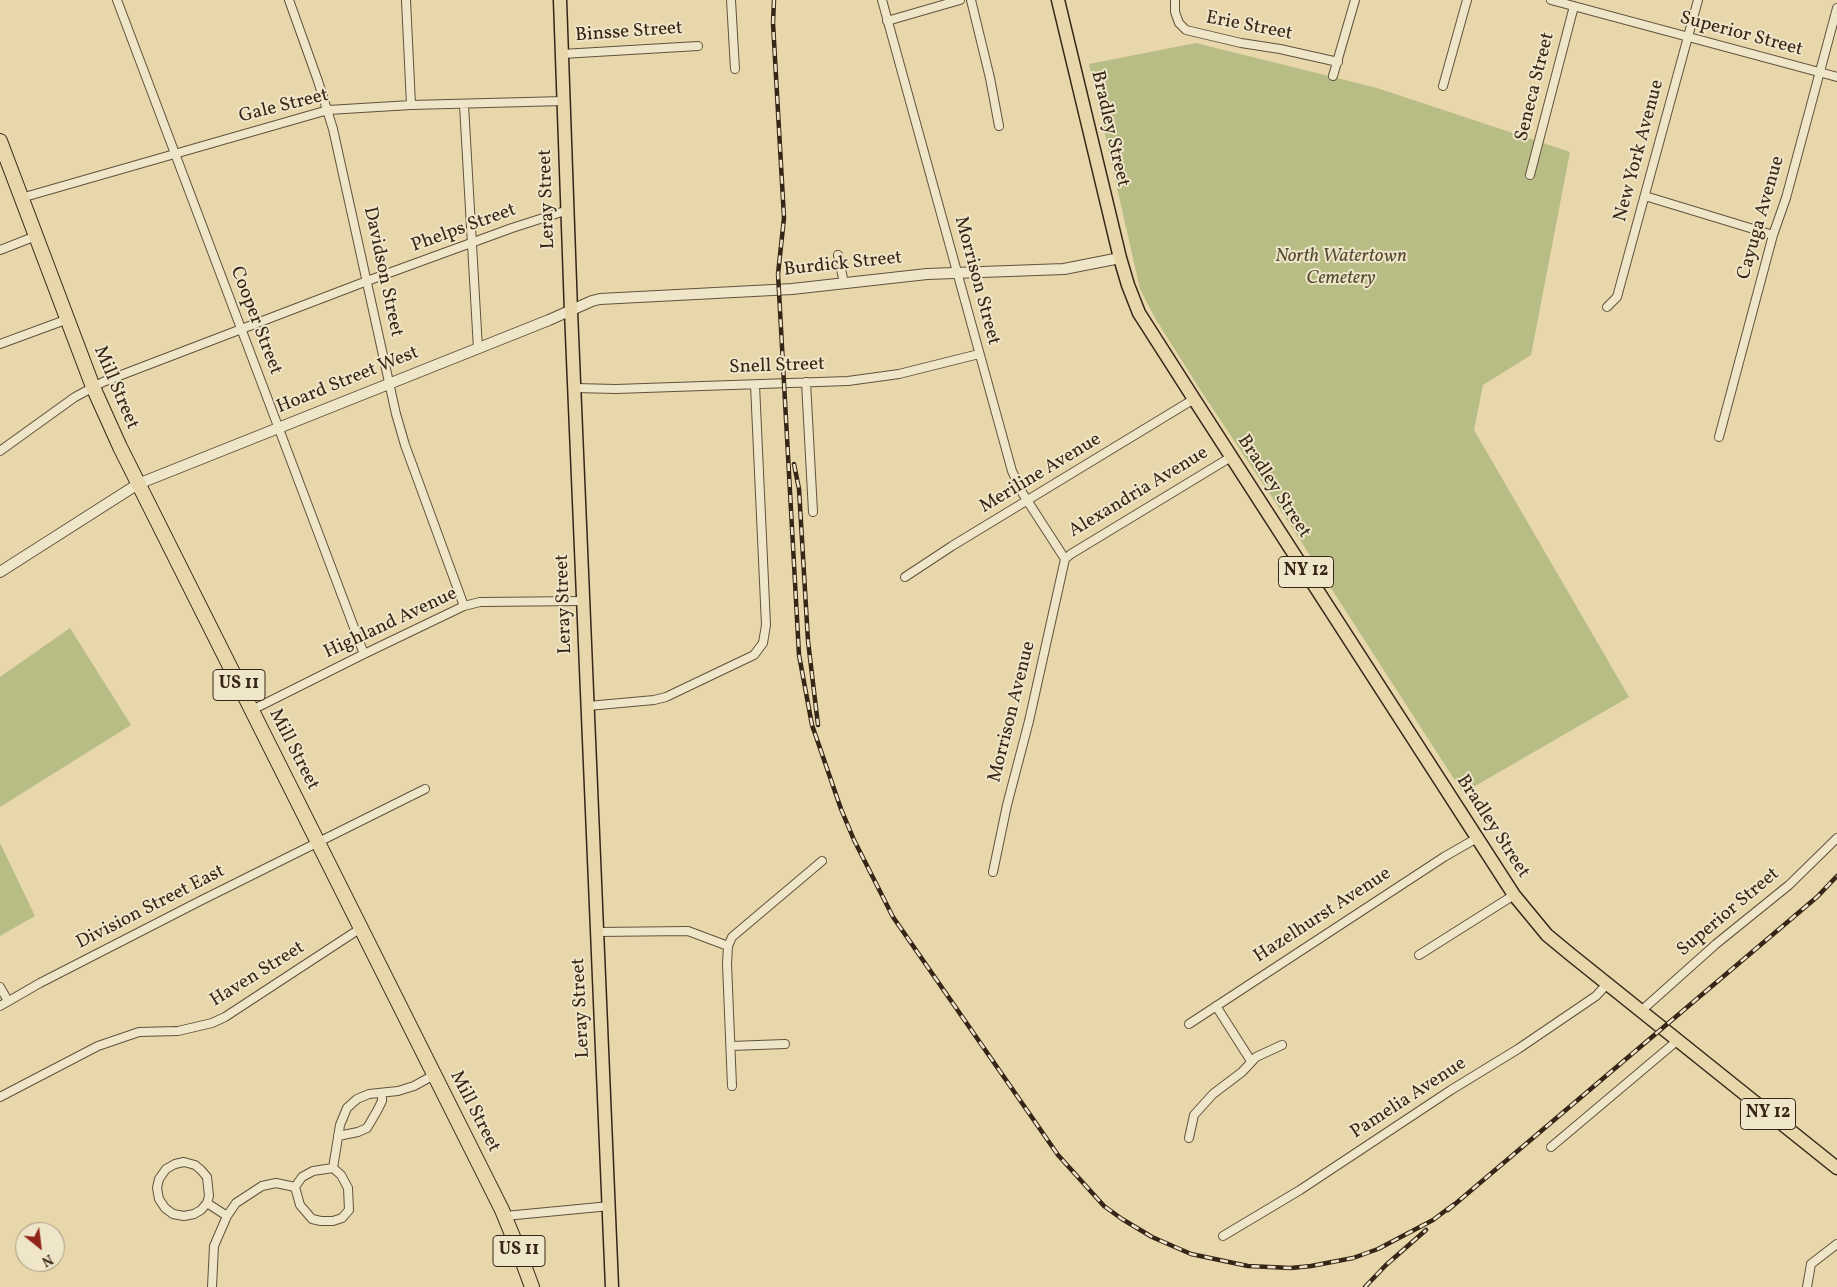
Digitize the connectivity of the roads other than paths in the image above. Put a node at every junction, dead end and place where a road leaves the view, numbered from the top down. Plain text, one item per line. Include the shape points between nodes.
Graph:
1 (116, 0) edge
2 (289, 0) edge
3 (406, 0) edge
4 (560, 0) edge
5 (731, 0) edge
6 (882, 0) edge
7 (960, 0) edge
8 (971, 0) edge
9 (1058, 0) edge
10 (1355, 0) edge
11 (1467, 0) edge
12 (1550, 0) edge
13 (1698, 0) edge
14 (1175, 1) edge
15 (1574, 6) junction
16 (1837, 8) edge
17 (888, 21) junction
18 (1689, 38) junction
19 (698, 46) dead end
20 (562, 54) junction
21 (1338, 62) junction
22 (735, 69) dead end
23 (1820, 72) junction
24 (1333, 76) dead end
25 (1837, 78) edge
26 (1444, 86) dead end
27 (564, 101) junction
28 (411, 105) junction
29 (464, 105) junction
30 (328, 110) junction
31 (999, 126) dead end
32 (1, 149) edge
33 (174, 153) junction
34 (1530, 175) dead end
35 (1645, 196) junction
36 (21, 198) junction
37 (568, 210) junction
38 (1773, 234) junction
39 (36, 236) junction
40 (472, 243) junction
41 (0, 250) edge
42 (838, 255) dead end
43 (1120, 258) junction
44 (957, 273) junction
45 (366, 281) junction
46 (844, 283) junction
47 (1607, 307) dead end
48 (571, 311) junction
49 (68, 319) junction
50 (241, 328) junction
51 (0, 344) edge
52 (478, 349) junction
53 (978, 354) junction
54 (806, 382) junction
55 (389, 384) junction
56 (755, 385) junction
57 (93, 387) junction
58 (575, 388) junction
59 (1194, 400) junction
60 (278, 428) junction
61 (1720, 437) dead end
62 (0, 451) edge
63 (1231, 457) junction
64 (138, 484) junction
65 (1028, 502) junction
66 (813, 512) dead end
67 (1065, 559) junction
68 (0, 572) edge
69 (905, 577) dead end
70 (584, 601) junction
71 (464, 606) junction
72 (364, 654) junction
73 (588, 706) junction
74 (252, 710) junction
75 (425, 790) dead end
76 (1477, 838) junction
77 (1837, 838) edge
78 (319, 843) junction
79 (822, 861) dead end
80 (993, 872) dead end
81 (1514, 896) junction
82 (361, 928) junction
83 (597, 932) junction
84 (728, 946) junction
85 (1419, 955) dead end
86 (1607, 984) junction
87 (0, 988) edge
88 (8, 1001) junction
89 (0, 1006) edge
90 (1216, 1006) junction
91 (1641, 1011) junction
92 (1189, 1024) dead end
93 (1678, 1040) junction
94 (785, 1044) dead end
95 (1282, 1045) dead end
96 (731, 1046) junction
97 (1251, 1061) junction
98 (434, 1074) junction
99 (732, 1086) dead end
100 (382, 1093) junction
101 (0, 1097) edge
102 (338, 1136) junction
103 (1189, 1138) dead end
104 (1551, 1147) dead end
105 (333, 1168) junction
106 (1837, 1168) edge
107 (295, 1186) junction
108 (207, 1204) junction
109 (610, 1206) junction
110 (227, 1216) junction
111 (505, 1216) junction
112 (1224, 1236) dead end
113 (1837, 1244) edge
114 (212, 1287) edge
115 (532, 1287) edge
116 (612, 1287) edge
117 (1808, 1287) edge

1 - 33 street, Cooper Street
2 - 30 street, Davidson Street
3 - 28 street
4 - 20 main road, Leray Street
5 - 22 street
6 - 17 street, Morrison Street
7 - 17 street
8 - 31 street
9 - 43 main road, Bradley Street / NY 12
10 - 21 street
11 - 26 street
12 - 15 street, Superior Street
13 - 18 street, New York Avenue
14 - 21 street, Erie Street via 1179,23 1186,30
15 - 18 street, Superior Street
15 - 34 street, Seneca Street
16 - 23 street, Cayuga Avenue
17 - 44 street, Morrison Street
18 - 23 street, Superior Street
18 - 35 street, New York Avenue
19 - 20 street, Binsse Street
20 - 27 main road, Leray Street
21 - 24 street
23 - 25 street, Superior Street
23 - 38 street, Cayuga Avenue
27 - 29 street, Gale Street
27 - 37 main road, Leray Street
28 - 29 street, Gale Street
28 - 30 street, Gale Street
29 - 40 street
30 - 33 street, Gale Street
30 - 45 street, Davidson Street
32 - 36 highway, Mill Street / US 11
33 - 36 street, Gale Street
33 - 50 street, Cooper Street
35 - 38 street
35 - 47 street, New York Avenue via 1617,297
36 - 39 highway, Mill Street / US 11
37 - 40 street, Phelps Street
37 - 48 main road, Leray Street
38 - 61 street, Cayuga Avenue
39 - 41 street
39 - 49 highway, Mill Street / US 11
40 - 45 street, Phelps Street
40 - 52 street
42 - 46 street
43 - 44 street, Burdick Street via 1064,269
43 - 59 main road, Bradley Street / NY 12 via 1139,313
44 - 46 street, Burdick Street
44 - 53 street, Morrison Street
45 - 50 street, Phelps Street
45 - 55 street, Davidson Street
46 - 48 street, Burdick Street via 779,290 600,299
48 - 52 street, Hoard Street West
48 - 58 main road, Leray Street
49 - 51 street
49 - 57 highway, Mill Street / US 11
50 - 57 street, Phelps Street
50 - 60 street, Cooper Street
52 - 55 street, Hoard Street West
53 - 54 street, Snell Street via 899,374
53 - 65 street, Morrison Street via 1012,471
54 - 56 street, Snell Street
54 - 66 street
55 - 60 street, Hoard Street West
55 - 71 street, Davidson Street via 405,445
56 - 58 street, Snell Street
56 - 73 street via 766,625 763,643 754,655 666,697
57 - 62 street, Phelps Street
57 - 64 highway, Mill Street / US 11
58 - 70 main road, Leray Street
59 - 63 main road, Bradley Street / NY 12
59 - 65 street, Meriline Avenue
60 - 64 street, Hoard Street West
60 - 72 street, Cooper Street
63 - 67 street, Alexandria Avenue
63 - 76 main road, Bradley Street / NY 12
64 - 68 street, Hoard Street West
64 - 74 highway, Mill Street / US 11
65 - 67 street, Morrison Street
65 - 69 street, Meriline Avenue
67 - 80 street, Morrison Avenue
70 - 71 street, Highland Avenue via 480,602
70 - 73 main road, Leray Street
71 - 72 street, Highland Avenue
72 - 74 street, Highland Avenue
73 - 83 main road, Leray Street
74 - 78 highway, Mill Street / US 11
75 - 78 street, Division Street East
76 - 81 main road, Bradley Street / NY 12
76 - 90 street, Hazelhurst Avenue
77 - 91 street, Superior Street via 1789,885
78 - 82 highway, Mill Street / US 11
78 - 88 street, Division Street East
79 - 84 street via 732,938
81 - 85 street
81 - 86 main road, Bradley Street / NY 12 via 1547,934
82 - 98 highway, Mill Street / US 11
82 - 101 street, Haven Street via 225,1017 178,1031 139,1032 106,1043
83 - 84 street via 688,931
83 - 109 main road, Leray Street
84 - 96 street
86 - 91 main road, Bradley Street / NY 12
86 - 112 street, Pamelia Avenue via 1589,1001 1518,1049
87 - 88 street
88 - 89 street, Division Street East
90 - 92 street, Hazelhurst Avenue
90 - 97 street
91 - 93 main road, Bradley Street / NY 12
93 - 104 street
93 - 106 main road, Bradley Street / NY 12
94 - 96 street
95 - 97 street
96 - 99 street
97 - 103 street via 1198,1109
98 - 100 street via 414,1086
98 - 111 highway, Mill Street / US 11
100 - 102 street via 363,1096 347,1108
100 - 102 street via 380,1106 367,1128
102 - 105 street
105 - 107 street via 313,1171
105 - 107 street via 348,1188 349,1210 342,1218 322,1221 312,1218 300,1205
107 - 110 street via 262,1186 236,1203
108 - 108 street via 194,1214 173,1214 159,1199 159,1179 166,1169 175,1164 194,1165 207,1177
108 - 110 street
109 - 111 street
109 - 116 main road, Leray Street
110 - 114 street via 214,1246
111 - 115 highway, Mill Street / US 11
113 - 117 street via 1811,1264

